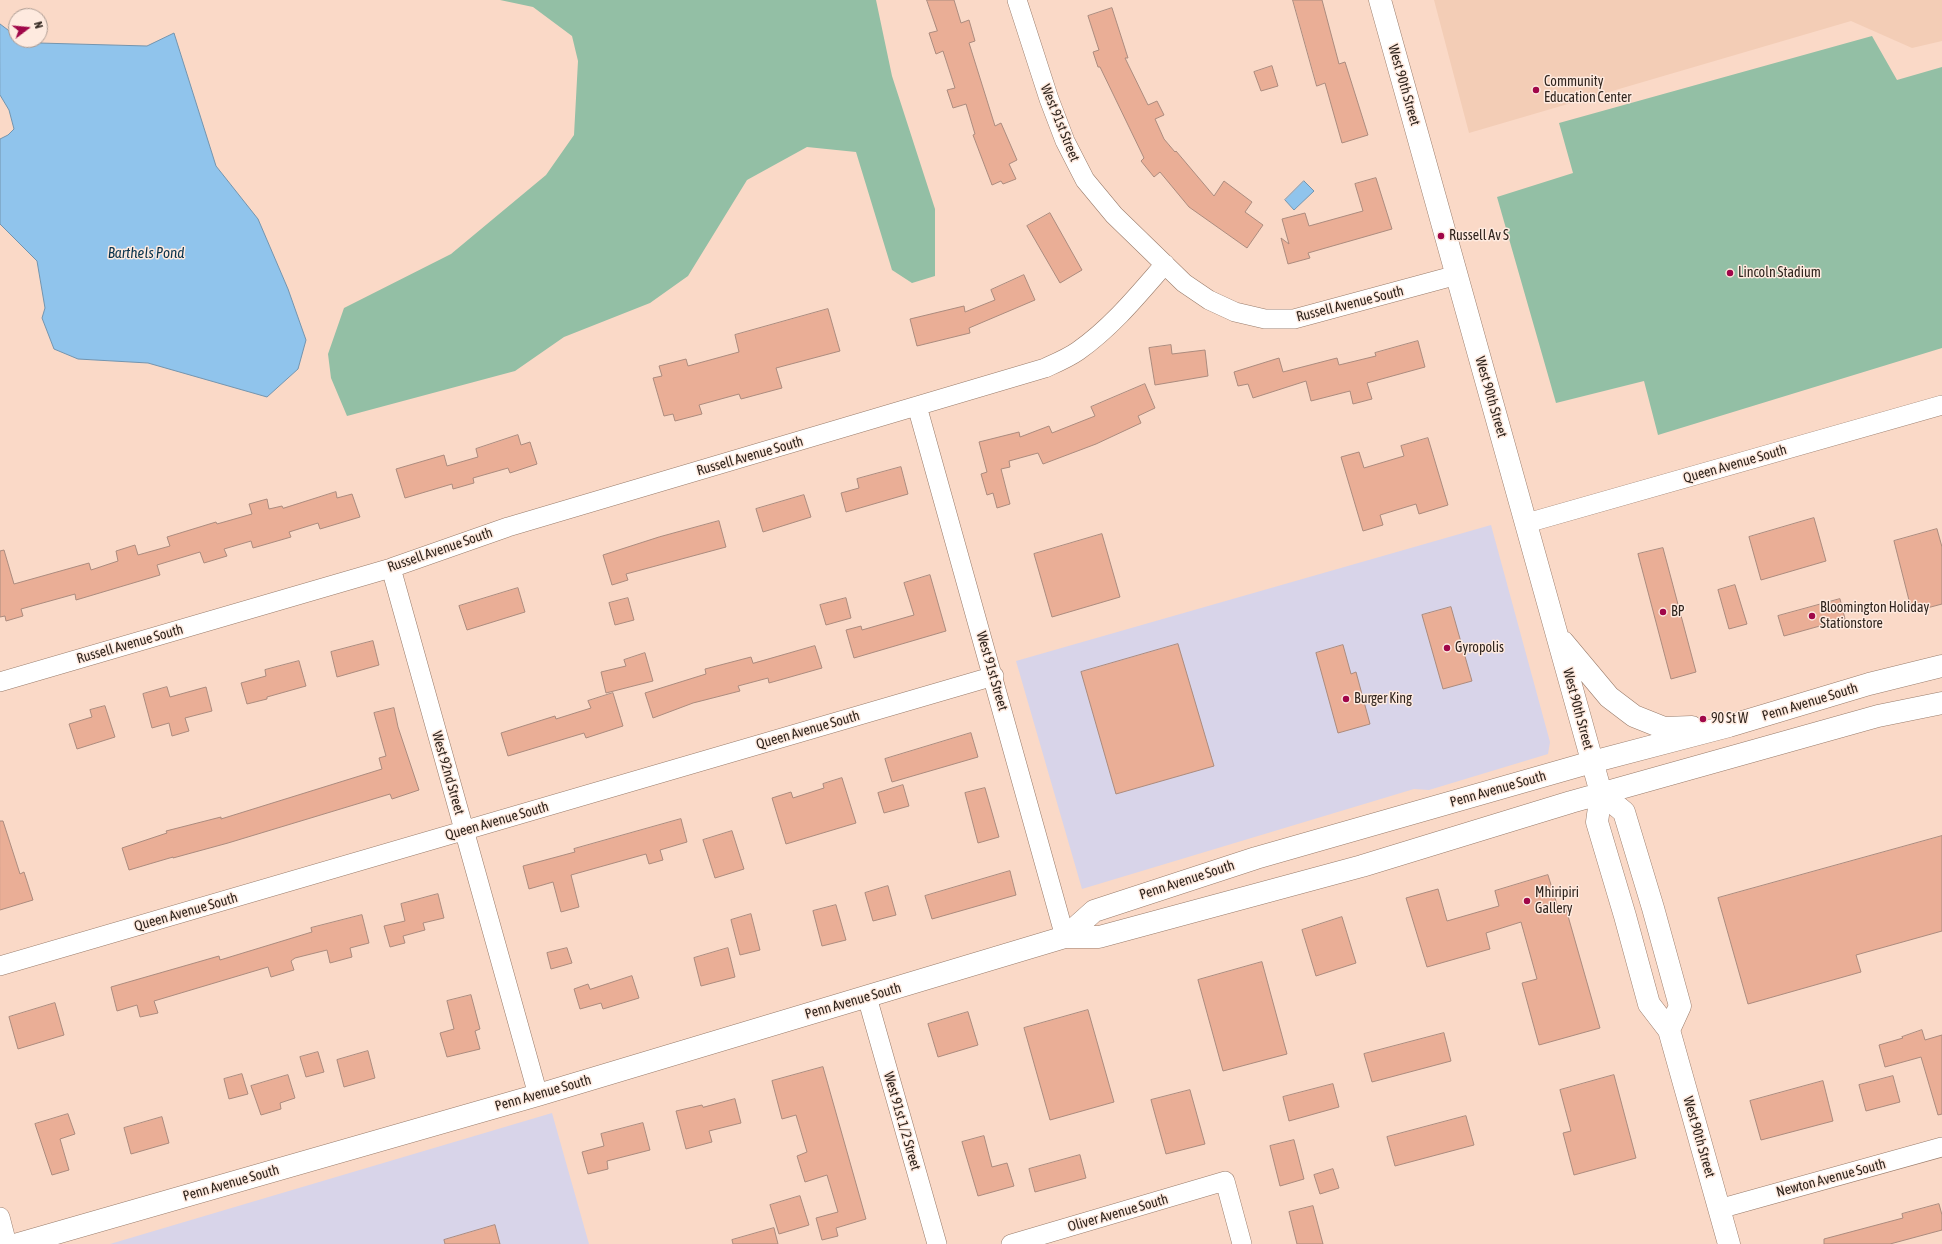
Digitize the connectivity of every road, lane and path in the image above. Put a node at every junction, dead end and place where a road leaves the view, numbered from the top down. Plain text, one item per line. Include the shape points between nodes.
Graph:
1 (1017, 0) edge
2 (1380, 0) edge
3 (1166, 264) junction
4 (1458, 276) junction
5 (1942, 405) edge
6 (917, 406) junction
7 (1527, 523) junction
8 (391, 568) junction
9 (1558, 637) junction
10 (1942, 666) edge
11 (994, 676) junction
12 (0, 682) edge
13 (1942, 703) edge
14 (1729, 726) junction
15 (1592, 762) junction
16 (1602, 793) junction
17 (464, 831) junction
18 (1065, 937) junction
19 (0, 966) edge
20 (867, 997) junction
21 (1669, 1030) junction
22 (538, 1095) junction
23 (1942, 1147) edge
24 (1719, 1209) junction
25 (0, 1217) edge
26 (7, 1244) edge
27 (18, 1244) edge
28 (937, 1244) edge
29 (1011, 1244) edge
30 (1242, 1244) edge
31 (1729, 1244) edge

1 - 3 street, West 91st Street via 1049,99 1065,141 1085,180 1114,215
2 - 4 main road, West 90th Street
3 - 4 street, Russell Avenue South via 1184,283 1209,300 1235,312 1265,319 1294,319
3 - 6 street, Russell Avenue South via 1114,320 1076,352 1045,368
4 - 7 main road, West 90th Street
5 - 7 street, Queen Avenue South
6 - 8 street, Russell Avenue South via 508,527
6 - 11 street, West 91st Street
7 - 9 main road, West 90th Street
8 - 12 street, Russell Avenue South
8 - 17 street, West 92nd Street
9 - 14 main road via 1609,697 1634,716 1664,728
9 - 15 main road, West 90th Street
10 - 14 main road, Penn Avenue South via 1862,686
11 - 17 street, Queen Avenue South
11 - 18 street, West 91st Street
13 - 16 main road, Penn Avenue South via 1878,716
14 - 15 main road, Penn Avenue South
15 - 16 main road, West 90th Street
15 - 18 main road, Penn Avenue South via 1264,856 1094,911
16 - 18 main road, Penn Avenue South via 1362,866 1099,937
16 - 21 main road, West 90th Street via 1597,822 1649,1004
16 - 21 main road via 1624,812 1653,908 1680,1006
17 - 19 street, Queen Avenue South
17 - 22 street, West 92nd Street
18 - 20 main road, Penn Avenue South
20 - 22 main road, Penn Avenue South
20 - 28 street, West 91st 1/2 Street
21 - 24 main road, West 90th Street
22 - 27 main road, Penn Avenue South
23 - 24 street, Newton Avenue South
24 - 31 main road, West 90th Street
25 - 26 street
29 - 30 street, Oliver Avenue South via 1225,1181

